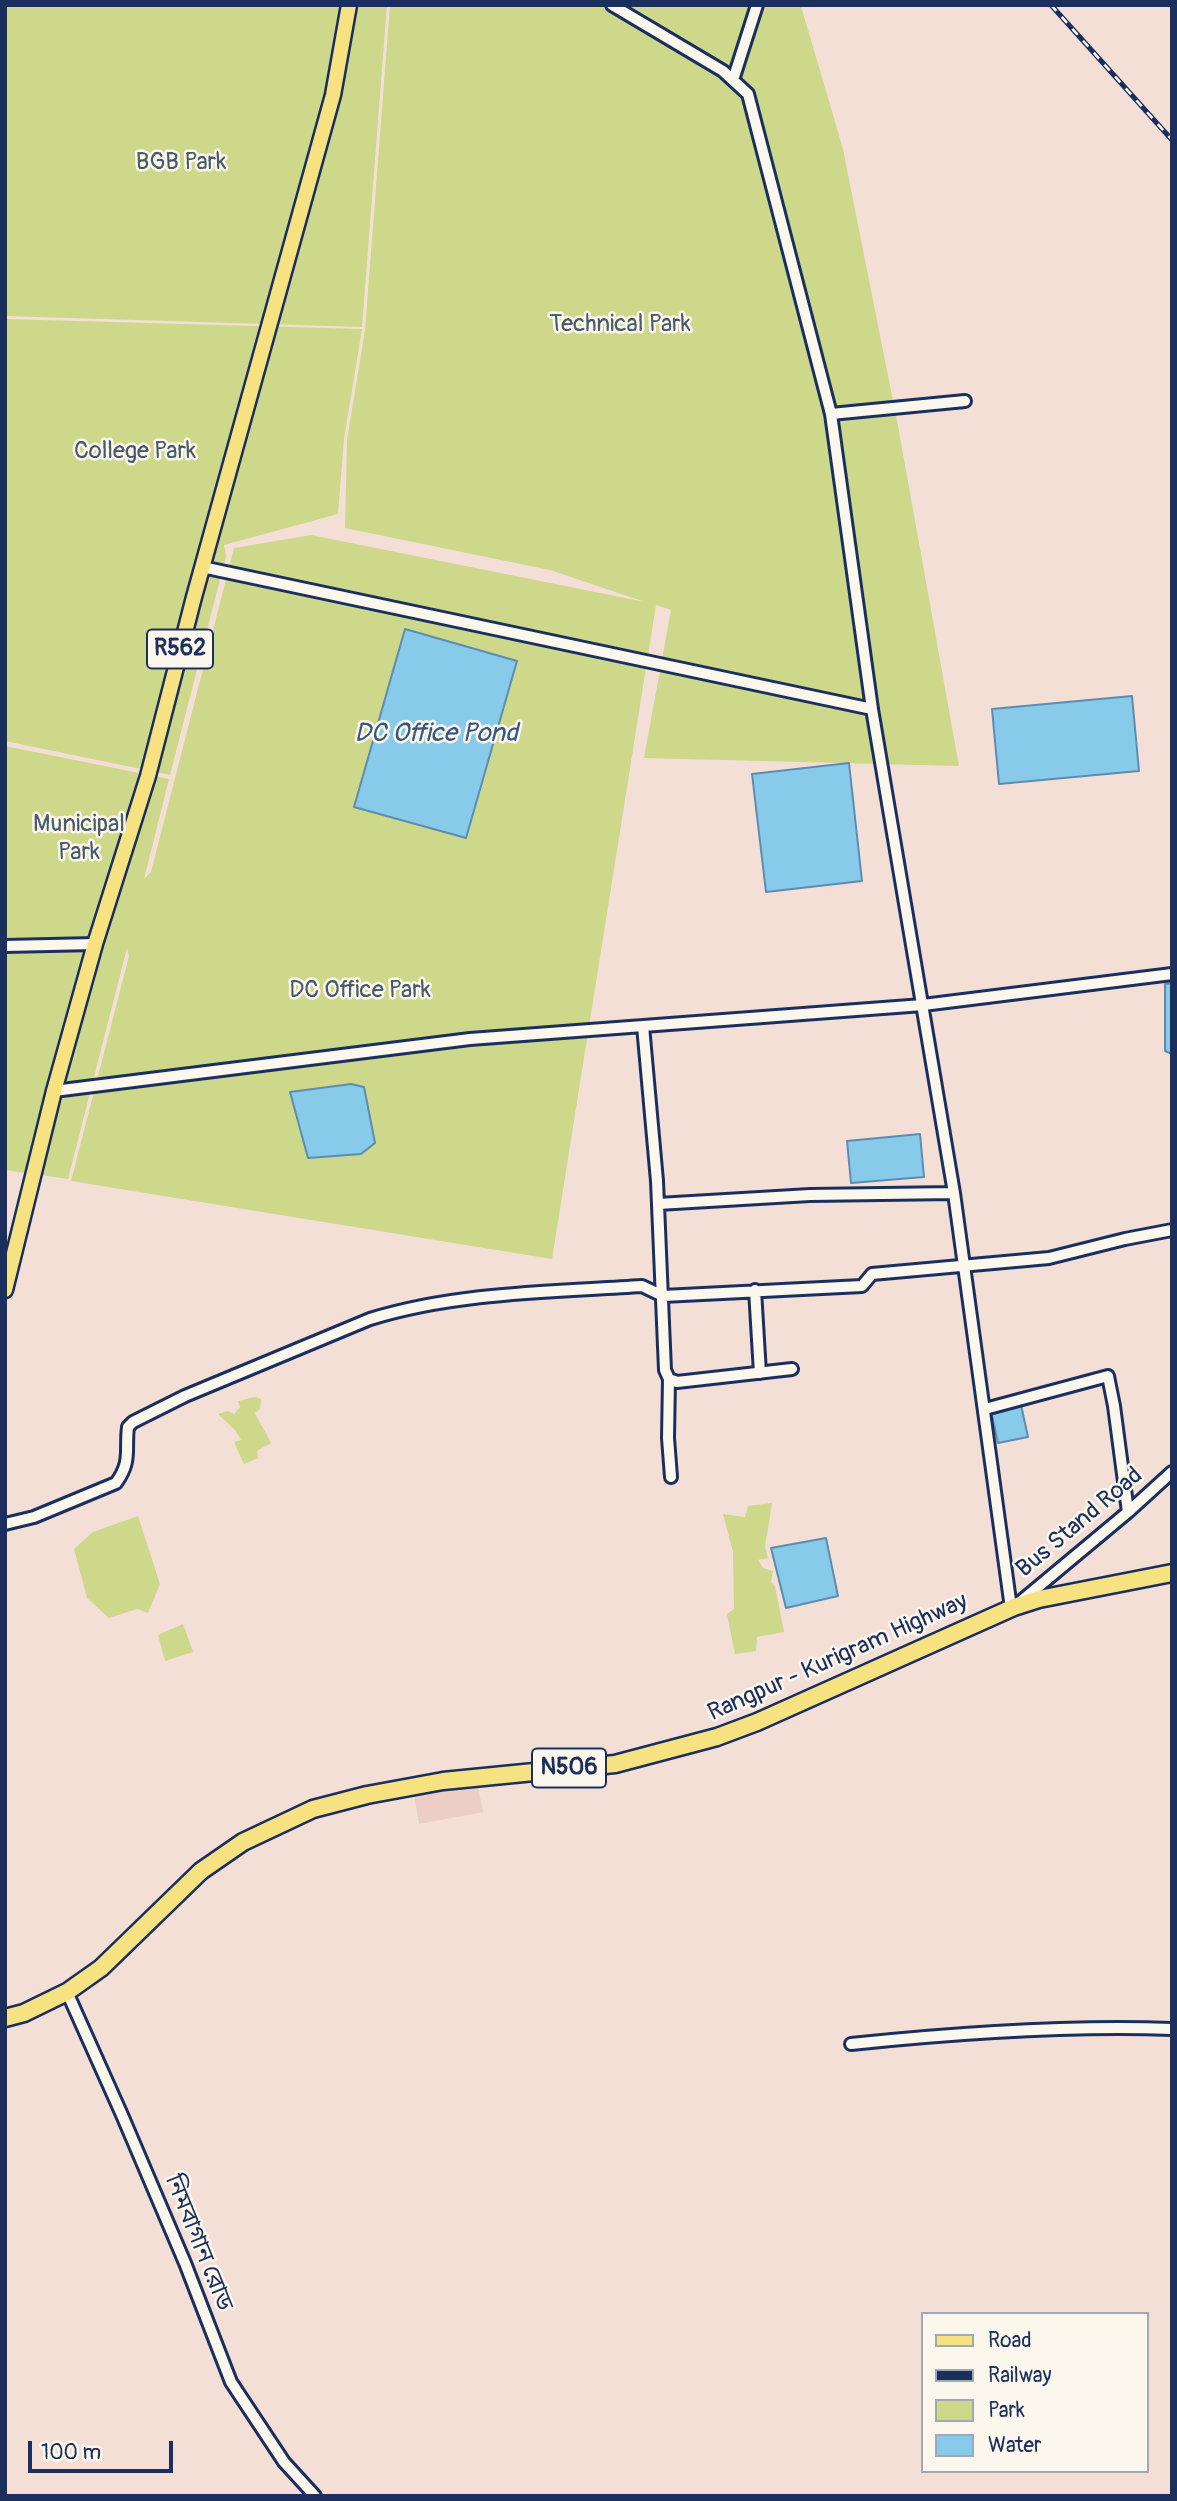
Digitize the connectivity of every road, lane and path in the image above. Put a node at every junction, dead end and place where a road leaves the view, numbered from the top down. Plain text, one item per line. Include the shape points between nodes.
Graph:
1 (349, 5) edge
2 (612, 5) edge
3 (757, 5) edge
4 (733, 80) junction
5 (965, 401) dead end
6 (831, 414) junction
7 (202, 567) junction
8 (873, 709) junction
9 (95, 944) junction
10 (5, 946) edge
11 (1172, 974) edge
12 (923, 1005) junction
13 (643, 1026) junction
14 (54, 1091) junction
15 (954, 1193) junction
16 (658, 1204) junction
17 (1172, 1230) edge
18 (962, 1265) junction
19 (5, 1290) edge
20 (755, 1290) junction
21 (663, 1296) junction
22 (792, 1369) dead end
23 (756, 1373) junction
24 (669, 1379) junction
25 (985, 1409) junction
26 (1172, 1472) edge
27 (671, 1477) dead end
28 (1128, 1512) junction
29 (5, 1524) edge
30 (1172, 1573) edge
31 (1013, 1607) junction
32 (67, 1992) junction
33 (5, 2018) edge
34 (1172, 2029) edge
35 (851, 2044) dead end
36 (315, 2496) edge

1 - 7 main road, R562 via 333,95
2 - 4 street
3 - 4 street
4 - 6 street via 748,94
5 - 6 street
6 - 8 street
7 - 8 street
7 - 9 main road, R562 via 148,776
8 - 12 street
9 - 10 street
9 - 14 main road, R562
11 - 12 street
12 - 13 street
12 - 15 street
13 - 14 street via 470,1039
13 - 16 street
14 - 19 main road, R562
15 - 16 street
15 - 18 street
16 - 21 street
17 - 18 street via 1049,1258
18 - 20 street via 872,1275 862,1286
18 - 25 street
20 - 21 street
20 - 23 street
21 - 24 street
21 - 29 street via 642,1286 502,1296 438,1303 370,1319 133,1422 127,1434 128,1459 116,1483
22 - 23 street
23 - 24 street via 677,1382
24 - 27 street
25 - 28 street via 1108,1376
25 - 31 street
26 - 28 street, Bus Stand Road
28 - 31 street, Bus Stand Road
30 - 31 highway, Rangpur - Kurigram Highway / N506
31 - 32 highway, Rangpur - Kurigram Highway / N506 via 717,1737 615,1764 443,1781 313,1809 243,1842 201,1871 100,1968
32 - 33 highway, Rangpur - Kurigram Highway / N506 via 24,2014
32 - 36 street, নিমবাগান রোড via 128,2127 231,2382 284,2462
34 - 35 street via 976,2034

